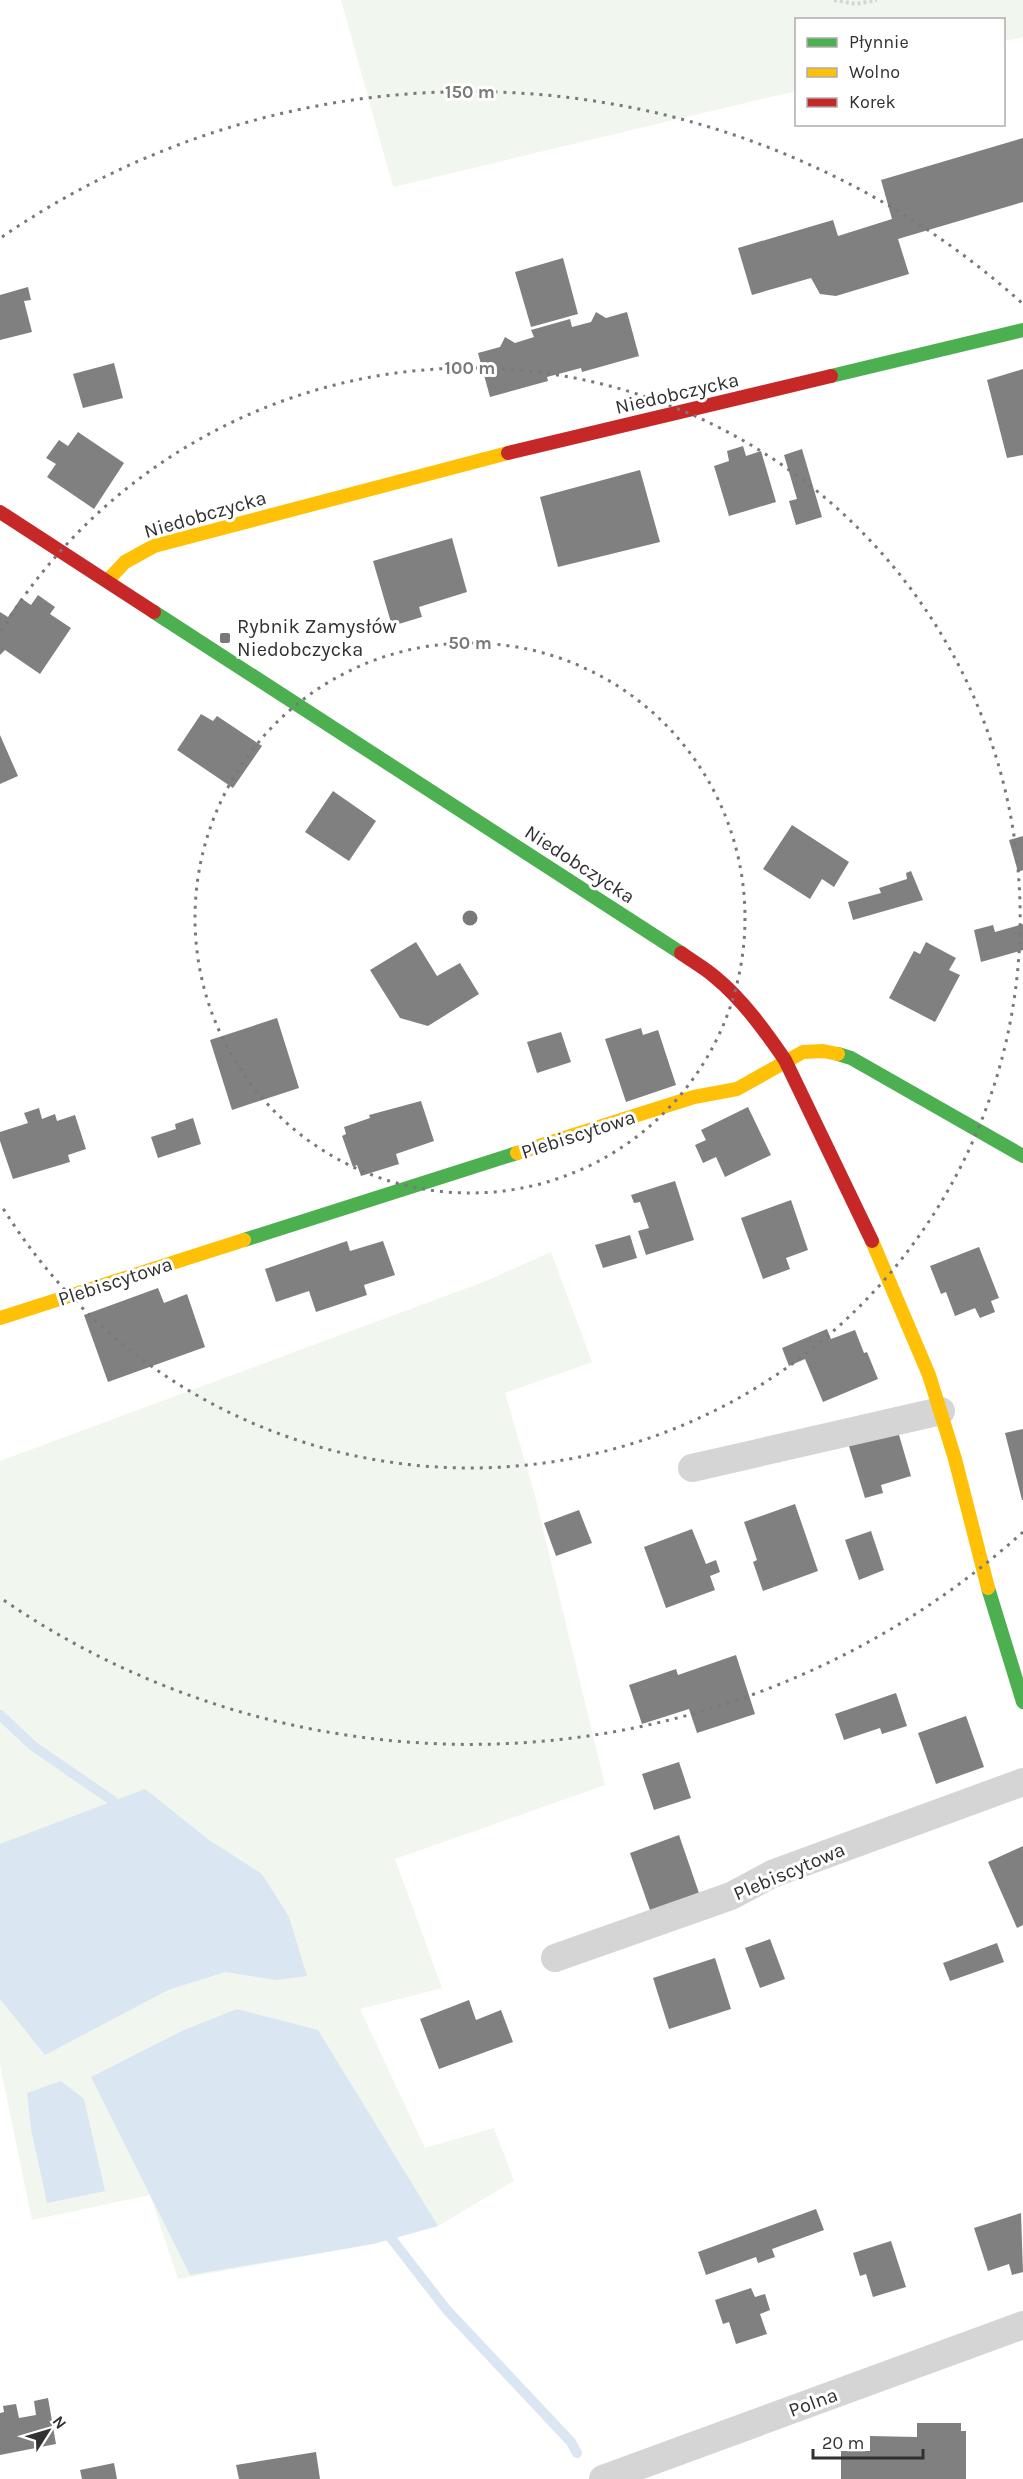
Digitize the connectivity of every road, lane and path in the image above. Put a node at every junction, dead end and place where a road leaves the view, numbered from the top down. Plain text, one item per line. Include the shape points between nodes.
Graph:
1 (834, 0) edge
2 (877, 0) edge
3 (1023, 330) edge
4 (0, 512) edge
5 (107, 581) junction
6 (785, 1060) junction
7 (1023, 1155) edge
8 (0, 1318) edge
9 (941, 1411) junction
10 (692, 1468) dead end
11 (1023, 1702) edge
12 (1023, 1782) edge
13 (555, 1958) dead end
14 (1023, 2325) edge
15 (603, 2479) edge

1 - 2 path via 856,4
3 - 5 street, Niedobczycka via 480,460 154,546 125,562
4 - 5 street, Niedobczycka
5 - 6 street, Niedobczycka via 693,961 734,995
6 - 7 street via 801,1052 822,1050 851,1058
6 - 8 street, Plebiscytowa via 760,1078 722,1095 694,1097
6 - 9 street via 887,1273
9 - 10 street
9 - 11 street via 984,1575
12 - 13 street, Plebiscytowa via 772,1874 731,1896
14 - 15 street, Polna

